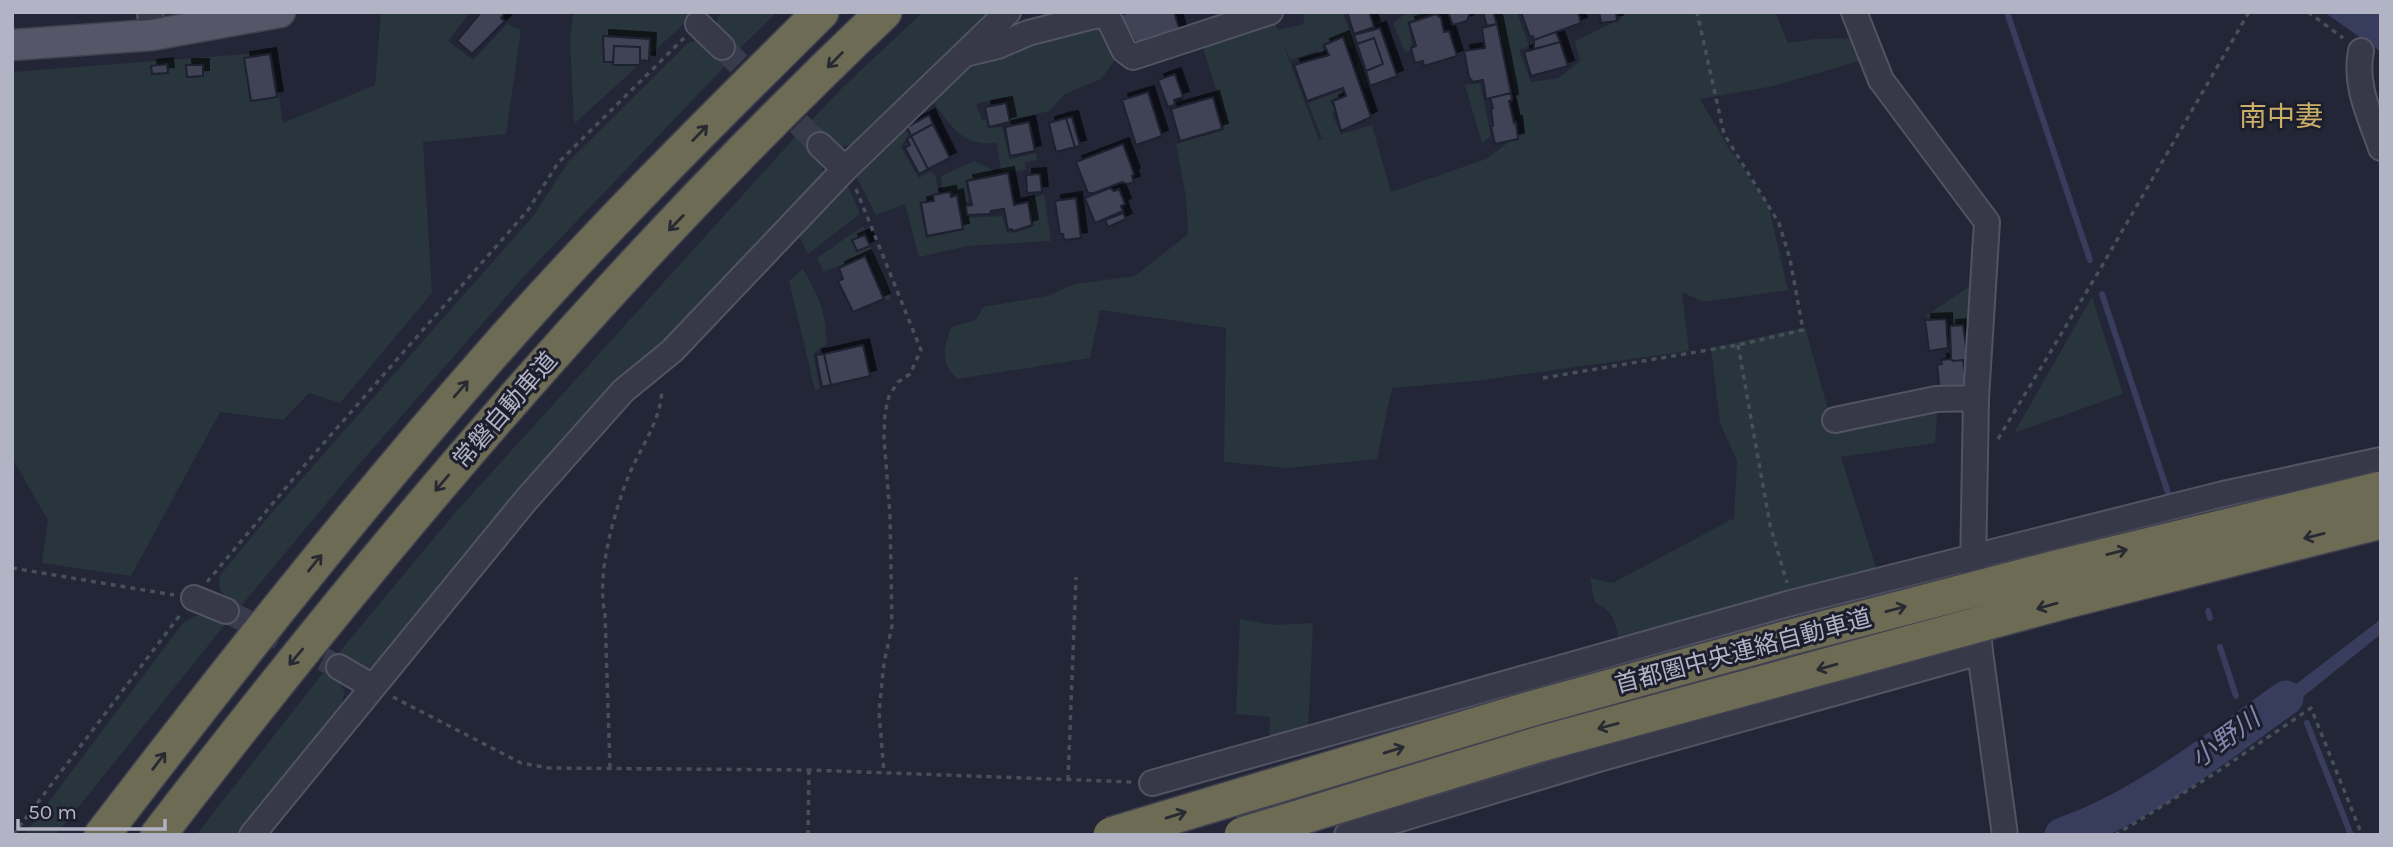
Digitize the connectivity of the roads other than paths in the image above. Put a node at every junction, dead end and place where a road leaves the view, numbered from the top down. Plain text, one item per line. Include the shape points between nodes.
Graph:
1 (280, 12) edge
2 (821, 12) edge
3 (884, 12) edge
4 (1007, 12) edge
5 (1854, 12) edge
6 (1259, 14) edge
7 (1064, 18) edge
8 (151, 24) edge
9 (698, 24) road end
10 (12, 45) edge
11 (722, 47) tunnel mouth
12 (2361, 51) dead end
13 (961, 55) junction
14 (820, 145) tunnel mouth
15 (2381, 148) edge
16 (845, 169) junction
17 (1976, 398) junction
18 (1835, 420) dead end
19 (2381, 460) edge
20 (2381, 489) edge
21 (2381, 521) edge
22 (1972, 556) junction
23 (194, 598) road end
24 (226, 611) tunnel mouth
25 (1980, 652) junction
26 (339, 667) tunnel mouth
27 (373, 687) junction
28 (1217, 765) junction
29 (1152, 783) road end
30 (102, 835) edge
31 (158, 835) edge
32 (252, 835) edge
33 (1111, 835) edge
34 (1240, 835) edge
35 (1347, 835) edge
36 (2005, 835) edge

1 - 8 main road
30 -> 2 highway, 常磐自動車道 via 347,523 490,355
3 -> 31 highway, 常磐自動車道 via 739,156 525,386 279,677
4 - 13 street
5 - 17 street via 1881,80 1987,222
6 - 7 street via 1133,57 1124,50 1109,19 1098,15
7 - 13 street
8 - 10 main road
9 - 11 street
12 - 15 street via 2359,85
13 - 16 street
14 - 16 street
16 - 27 street via 662,359 622,391
17 - 18 street via 1937,399
17 - 22 street
19 - 22 street
33 -> 20 highway, 首都圏中央連絡自動車道, bridge via 1530,709 1784,639
21 -> 34 highway, 首都圏中央連絡自動車道, bridge via 2065,601 1540,744
22 - 25 street
22 - 28 street
23 - 24 street
25 - 35 street
25 - 36 street
26 - 27 street
27 - 32 street
28 - 29 street
28 - 34 street

